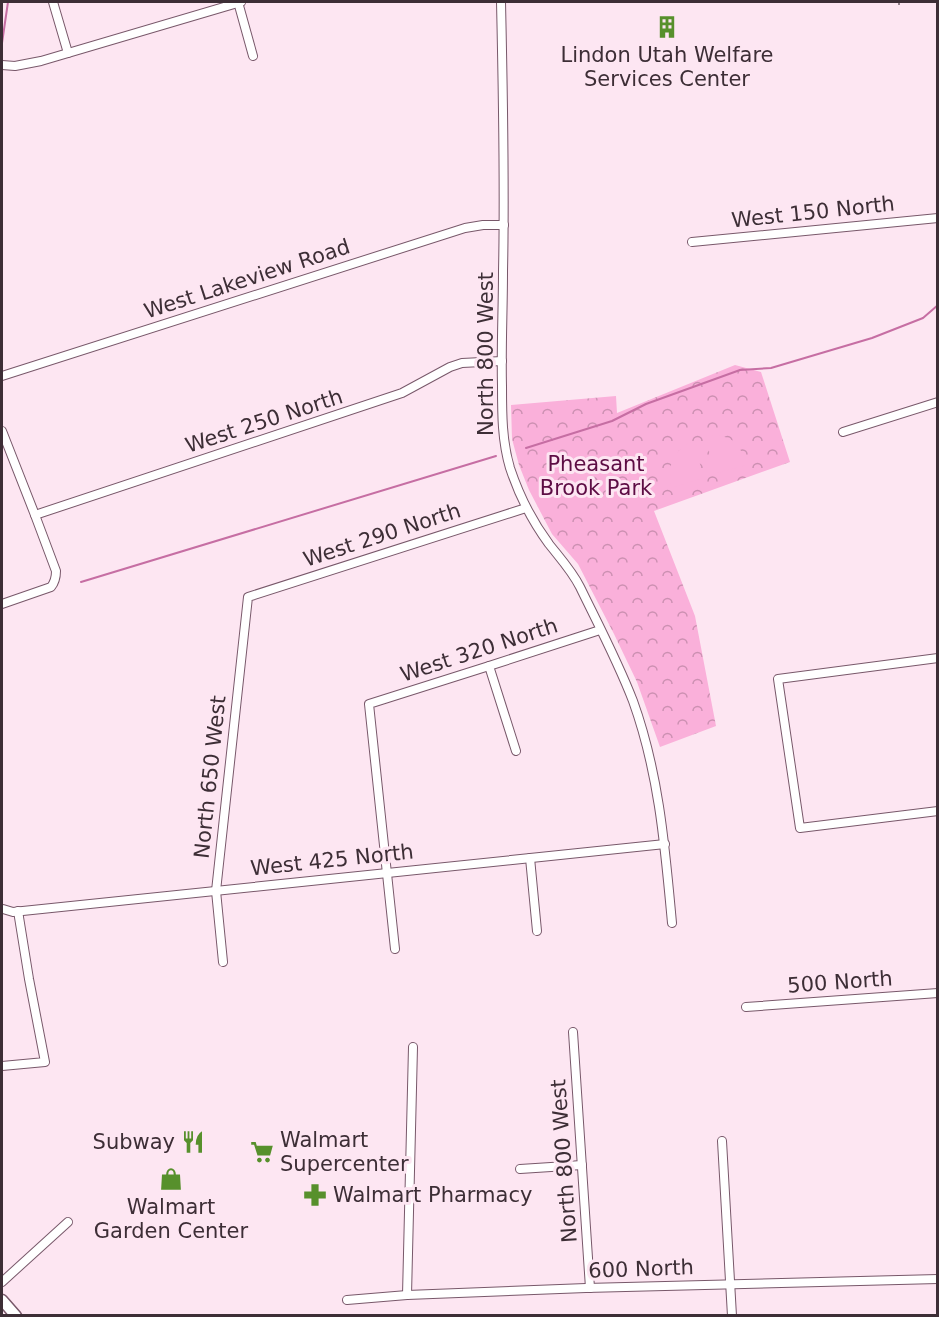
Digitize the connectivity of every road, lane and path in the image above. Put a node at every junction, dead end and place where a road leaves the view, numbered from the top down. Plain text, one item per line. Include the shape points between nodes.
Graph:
1 (53, 2) edge
2 (239, 2) edge
3 (501, 2) edge
4 (68, 52) junction
5 (253, 56) dead end
6 (2, 65) edge
7 (938, 218) edge
8 (504, 225) junction
9 (692, 242) dead end
10 (502, 361) junction
11 (2, 376) edge
12 (938, 402) edge
13 (2, 431) edge
14 (843, 432) dead end
15 (526, 508) junction
16 (35, 515) junction
17 (248, 597) joint
18 (2, 604) edge
19 (600, 630) junction
20 (938, 658) edge
21 (489, 666) junction
22 (516, 751) dead end
23 (938, 812) edge
24 (665, 844) junction
25 (530, 858) junction
26 (387, 873) junction
27 (216, 891) junction
28 (3, 909) edge
29 (18, 911) junction
30 (672, 923) dead end
31 (537, 932) dead end
32 (394, 949) dead end
33 (223, 962) dead end
34 (938, 993) edge
35 (746, 1007) dead end
36 (573, 1032) dead end
37 (413, 1047) dead end
38 (2, 1066) edge
39 (722, 1141) dead end
40 (582, 1165) junction
41 (520, 1169) dead end
42 (68, 1222) dead end
43 (938, 1279) edge
44 (2, 1282) edge
45 (731, 1284) junction
46 (590, 1288) junction
47 (407, 1295) junction
48 (2, 1300) edge
49 (347, 1300) dead end
50 (16, 1316) edge
51 (732, 1316) edge

1 - 4 street
2 - 4 street
2 - 5 street
3 - 8 street, North 800 West
4 - 6 street via 42,61
7 - 9 street, West 150 North
8 - 10 street, North 800 West
8 - 11 street, West Lakeview Road via 465,228
10 - 15 street, North 800 West via 506,450
10 - 16 street, West 250 North via 462,363 381,401
12 - 14 street
13 - 16 street
15 - 17 street, West 290 North
15 - 19 street, North 800 West via 573,575
16 - 18 street via 56,577 51,588
17 - 27 street, North 650 West
19 - 21 street, West 320 North
19 - 24 street, North 800 West via 621,669 644,735
20 - 23 street via 778,679 800,828
21 - 22 street
21 - 26 street, West 320 North via 369,704
24 - 25 street, West 425 North
24 - 30 street, North 800 West
25 - 26 street, West 425 North
25 - 31 street
26 - 27 street, West 425 North
26 - 32 street
27 - 29 street, West 425 North
27 - 33 street, North 650 West
28 - 29 street, West 425 North
29 - 38 street via 45,1062
34 - 35 street, 500 North
36 - 40 street, North 800 West
37 - 47 street
39 - 45 street
40 - 41 street
40 - 46 street, North 800 West
42 - 44 street
43 - 45 street, 600 North
45 - 46 street, 600 North
45 - 51 street
46 - 47 street, 600 North
47 - 49 street, 600 North
48 - 50 main road

